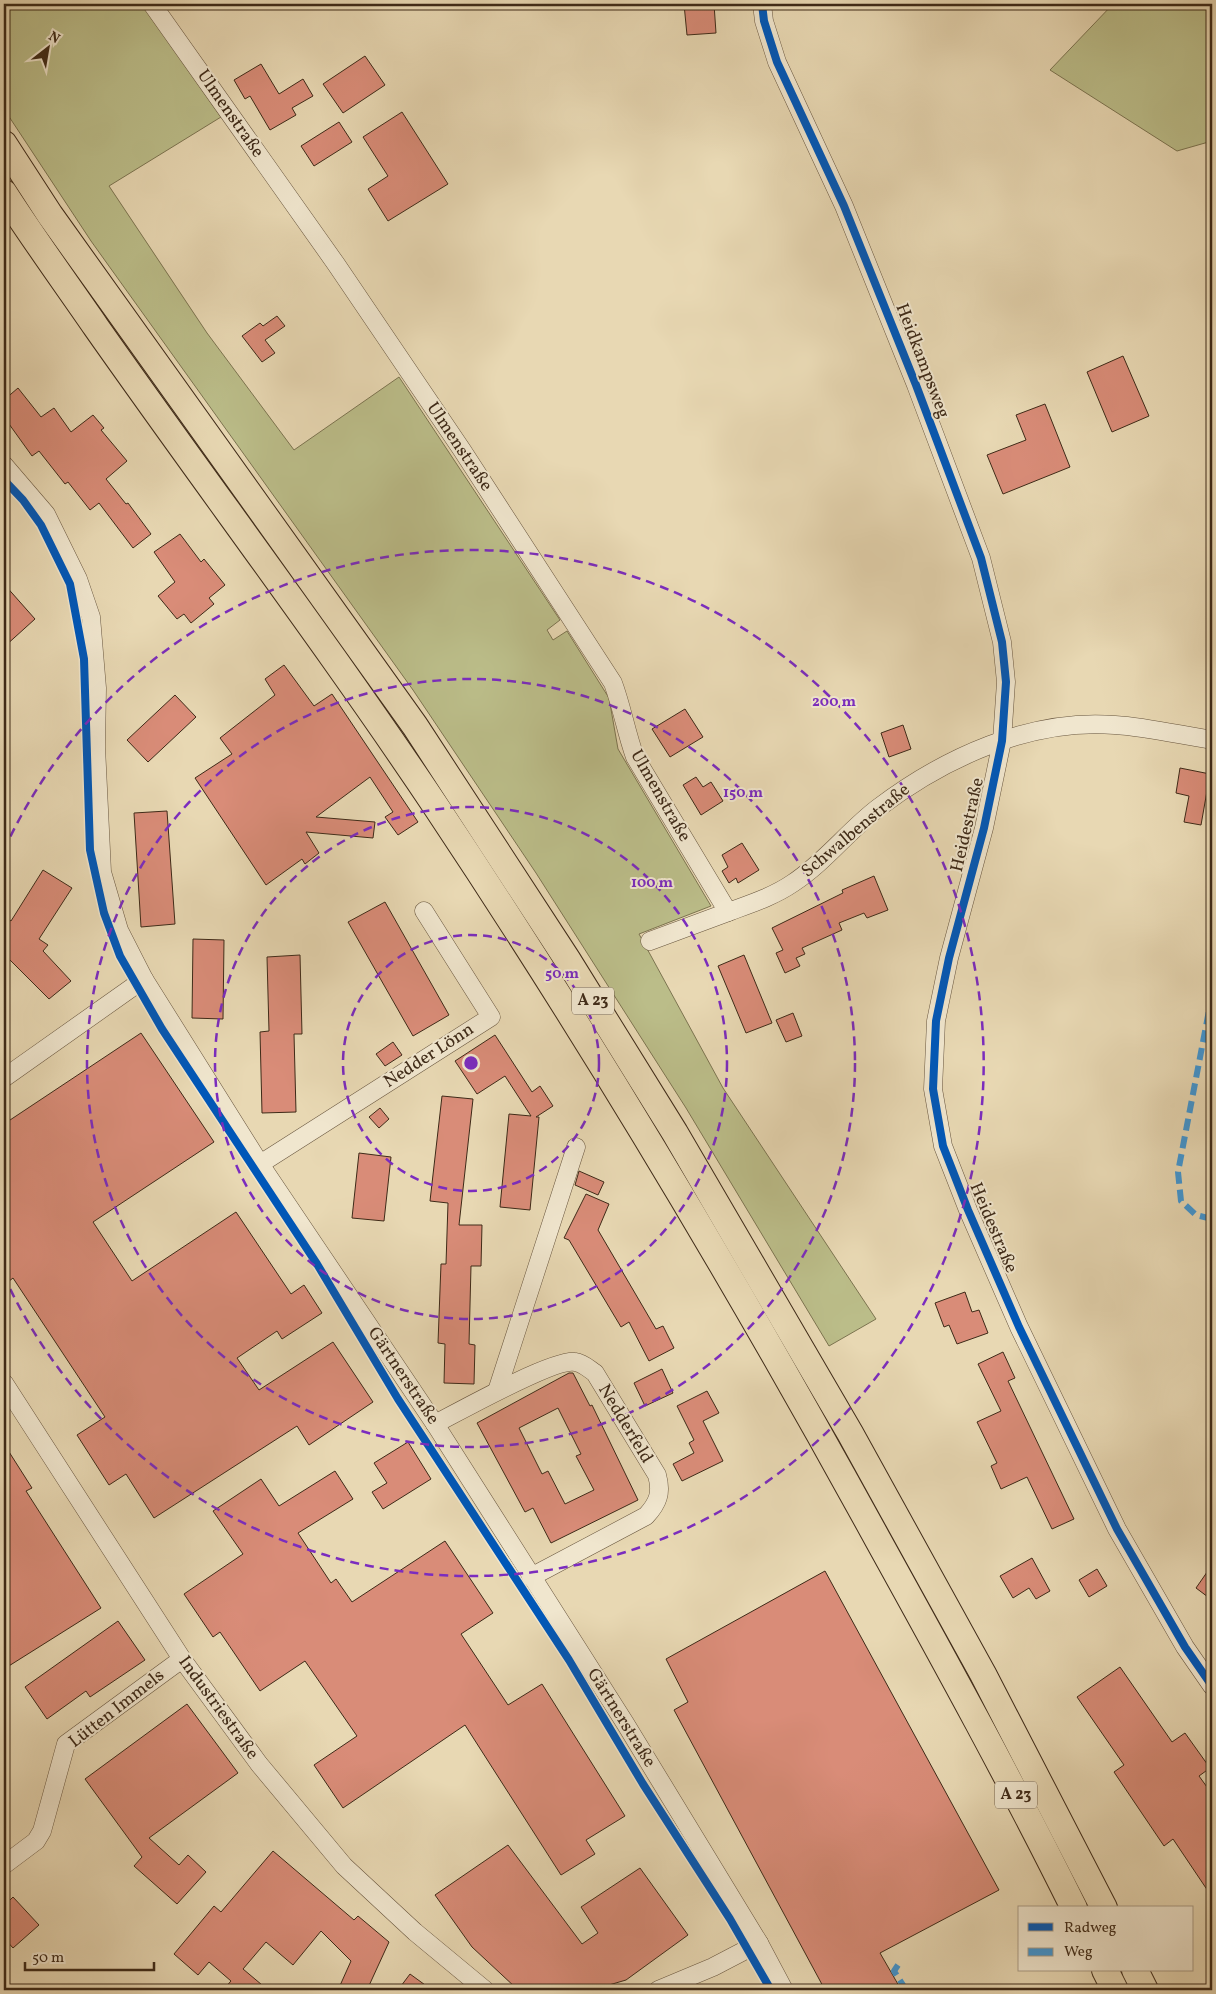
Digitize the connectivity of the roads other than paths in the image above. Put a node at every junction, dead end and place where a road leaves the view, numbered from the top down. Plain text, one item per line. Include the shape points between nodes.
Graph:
1 (152, 4) edge
2 (762, 4) edge
3 (4, 144) edge
4 (4, 193) edge
5 (4, 465) edge
6 (1212, 740) edge
7 (1002, 742) junction
8 (424, 910) dead end
9 (728, 912) junction
10 (650, 942) dead end
11 (144, 979) junction
12 (4, 1078) edge
13 (576, 1148) dead end
14 (260, 1164) junction
15 (4, 1383) edge
16 (497, 1392) junction
17 (435, 1424) junction
18 (532, 1577) junction
19 (182, 1659) junction
20 (1212, 1686) edge
21 (4, 1865) edge
22 (1073, 1906) edge
23 (1103, 1906) edge
24 (759, 1943) junction
25 (1107, 1972) edge
26 (1136, 1972) edge
27 (486, 1990) edge
28 (658, 1990) edge
29 (784, 1990) edge
30 (1115, 1990) edge
31 (1145, 1990) edge

1 - 9 street, Ulmenstraße via 342,272 613,683 635,757
2 - 7 street, Heidkampsweg via 777,62 844,206 981,558 1002,642 1006,682
3 - 23 highway, A 23 via 50,216 415,726 572,967 675,1133 840,1416 983,1674
4 - 22 highway, A 23 via 175,440 389,736 547,978 662,1164 831,1454 957,1683
5 - 11 street, Gärtnerstraße via 46,514 78,579 91,617 98,688 96,747 102,872 119,930
6 - 7 street, Schwalbenstraße via 1115,725 1076,725 1040,729
7 - 9 street, Schwalbenstraße via 953,761 915,781 876,810 793,884
7 - 20 street, Heidestraße via 936,1021 933,1089 943,1146 1020,1327 1118,1529 1185,1648
8 - 14 street, Nedder Lönn via 491,1017
9 - 10 street, Schwalbenstraße
11 - 12 street
11 - 14 street, Gärtnerstraße
13 - 16 street
14 - 17 street, Gärtnerstraße
15 - 19 street, Industriestraße
16 - 17 street, Nedderfeld
16 - 18 street, Nedderfeld via 562,1363 574,1361 585,1366 595,1373 657,1475 661,1489 656,1505 646,1516
17 - 18 street, Gärtnerstraße
18 - 24 street, Gärtnerstraße
19 - 21 street, Lütten Immels via 66,1744 42,1832 36,1842
19 - 27 street, Industriestraße via 259,1764 344,1866 415,1932
24 - 28 street
24 - 29 street, Gärtnerstraße
25 - 30 highway
26 - 31 highway

